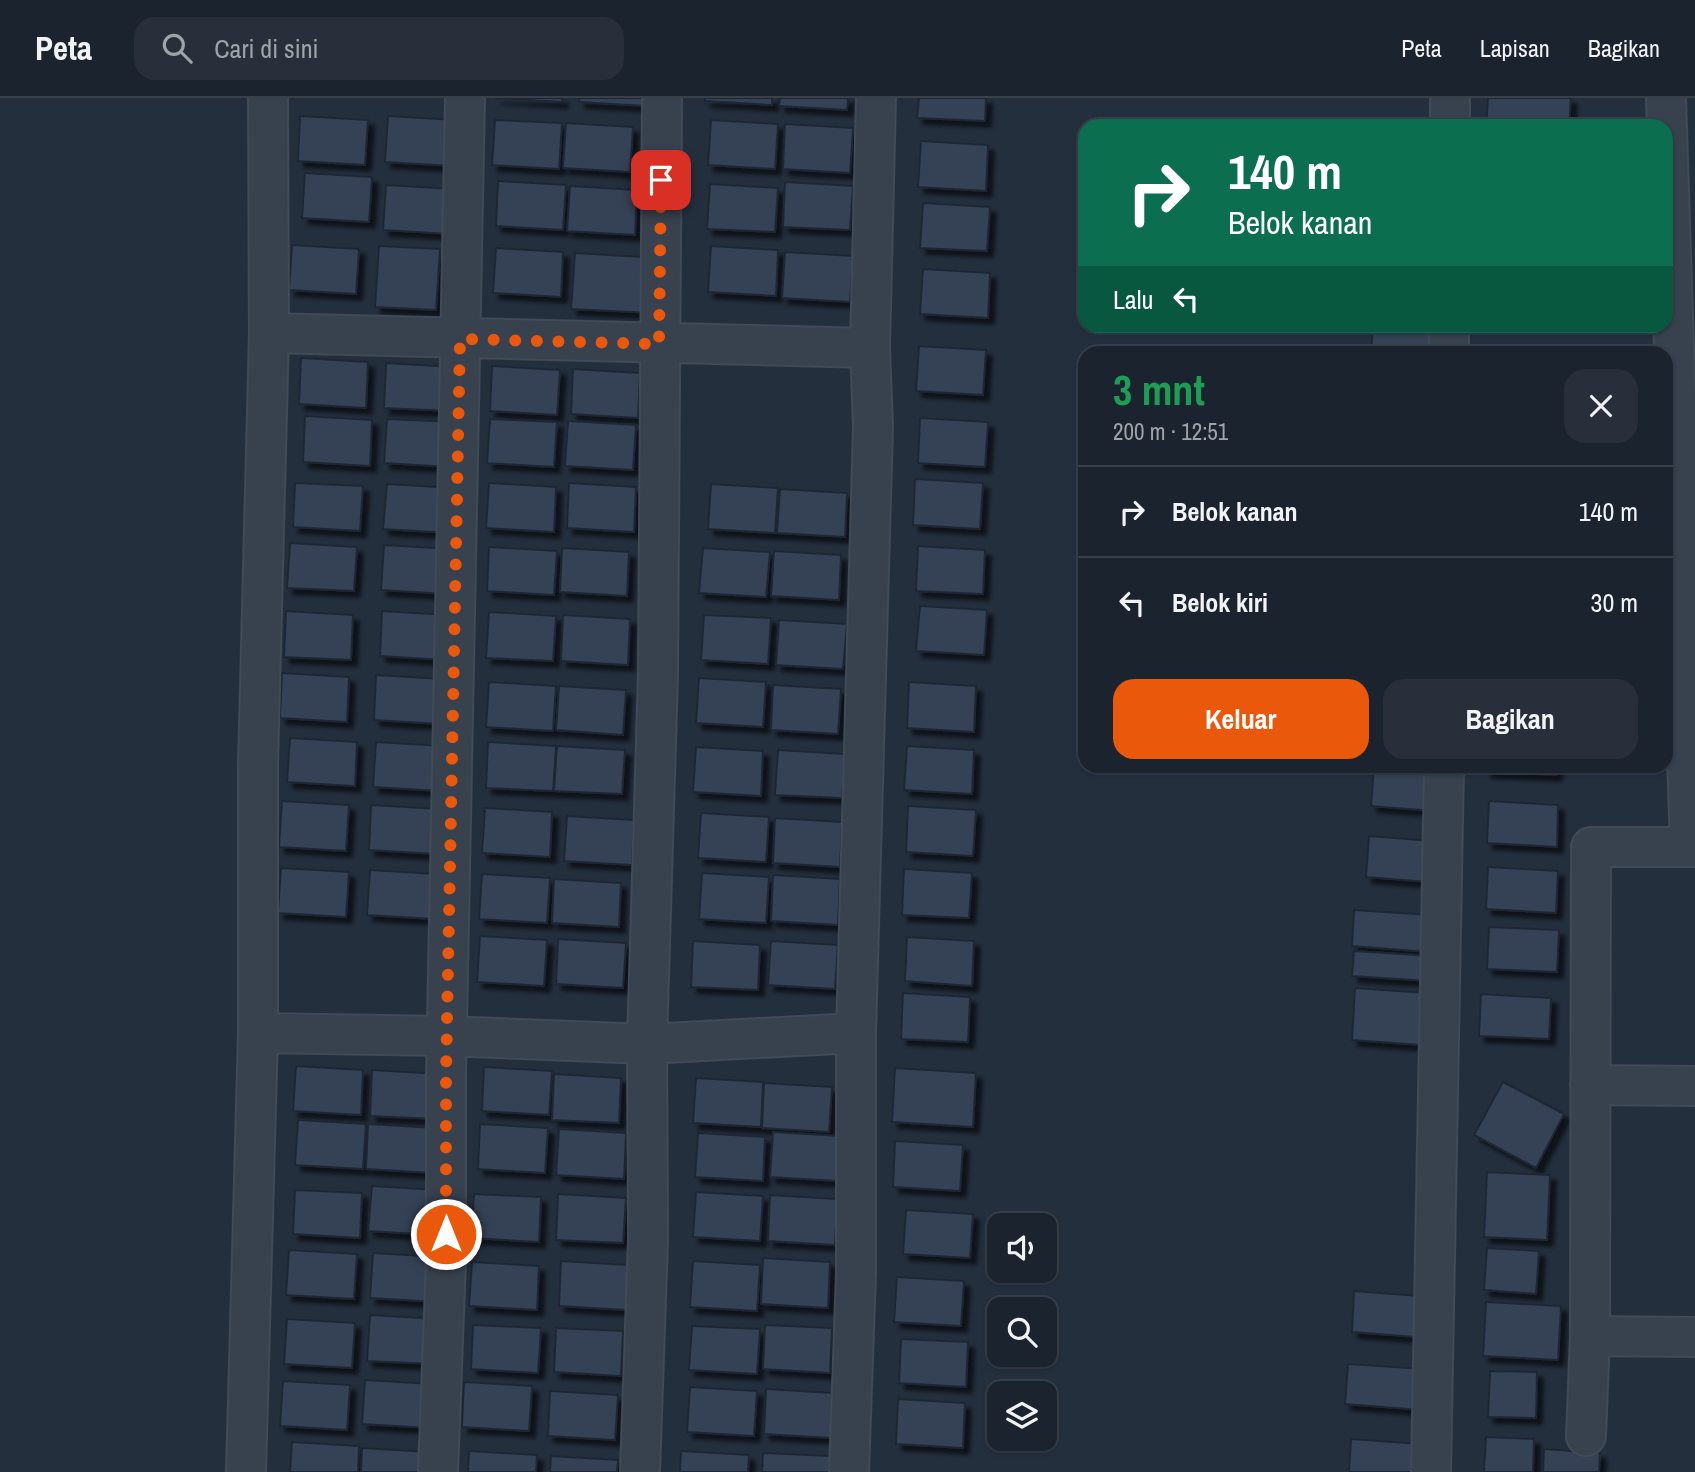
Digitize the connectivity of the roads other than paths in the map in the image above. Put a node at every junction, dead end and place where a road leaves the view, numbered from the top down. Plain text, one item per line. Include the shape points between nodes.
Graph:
1 (268, 98) edge
2 (465, 98) edge
3 (662, 98) edge
4 (876, 98) edge
5 (1450, 98) edge
6 (1666, 98) edge
7 (1450, 119) edge
8 (1672, 119) edge
9 (1673, 122) edge
10 (1682, 153) edge
11 (269, 333) junction
12 (460, 339) junction
13 (659, 344) junction
14 (870, 348) junction
15 (1685, 380) edge
16 (1689, 621) edge
17 (1444, 773) edge
18 (1693, 847) edge
19 (258, 1033) junction
20 (856, 1033) junction
21 (447, 1036) junction
22 (647, 1044) junction
23 (1590, 1086) junction
24 (1695, 1086) edge
25 (1590, 1336) junction
26 (1695, 1337) edge
27 (1586, 1436) dead end
28 (246, 1472) edge
29 (438, 1472) edge
30 (640, 1472) edge
31 (849, 1472) edge
32 (1431, 1472) edge

1 - 11 street
2 - 12 street
3 - 13 street
4 - 14 street
5 - 7 street
6 - 8 street
9 - 10 street
10 - 15 street
11 - 12 street
11 - 19 street via 258,765
12 - 13 street
12 - 21 street
13 - 14 street
13 - 22 street via 658,675
14 - 20 street via 873,426
15 - 16 street
16 - 18 street
17 - 32 street
18 - 23 street via 1591,847
19 - 21 street
19 - 28 street
20 - 22 street
20 - 31 street via 856,1273
21 - 22 street
21 - 29 street via 446,1260
22 - 30 street via 648,1240
23 - 24 street
23 - 25 street
25 - 26 street
25 - 27 street

